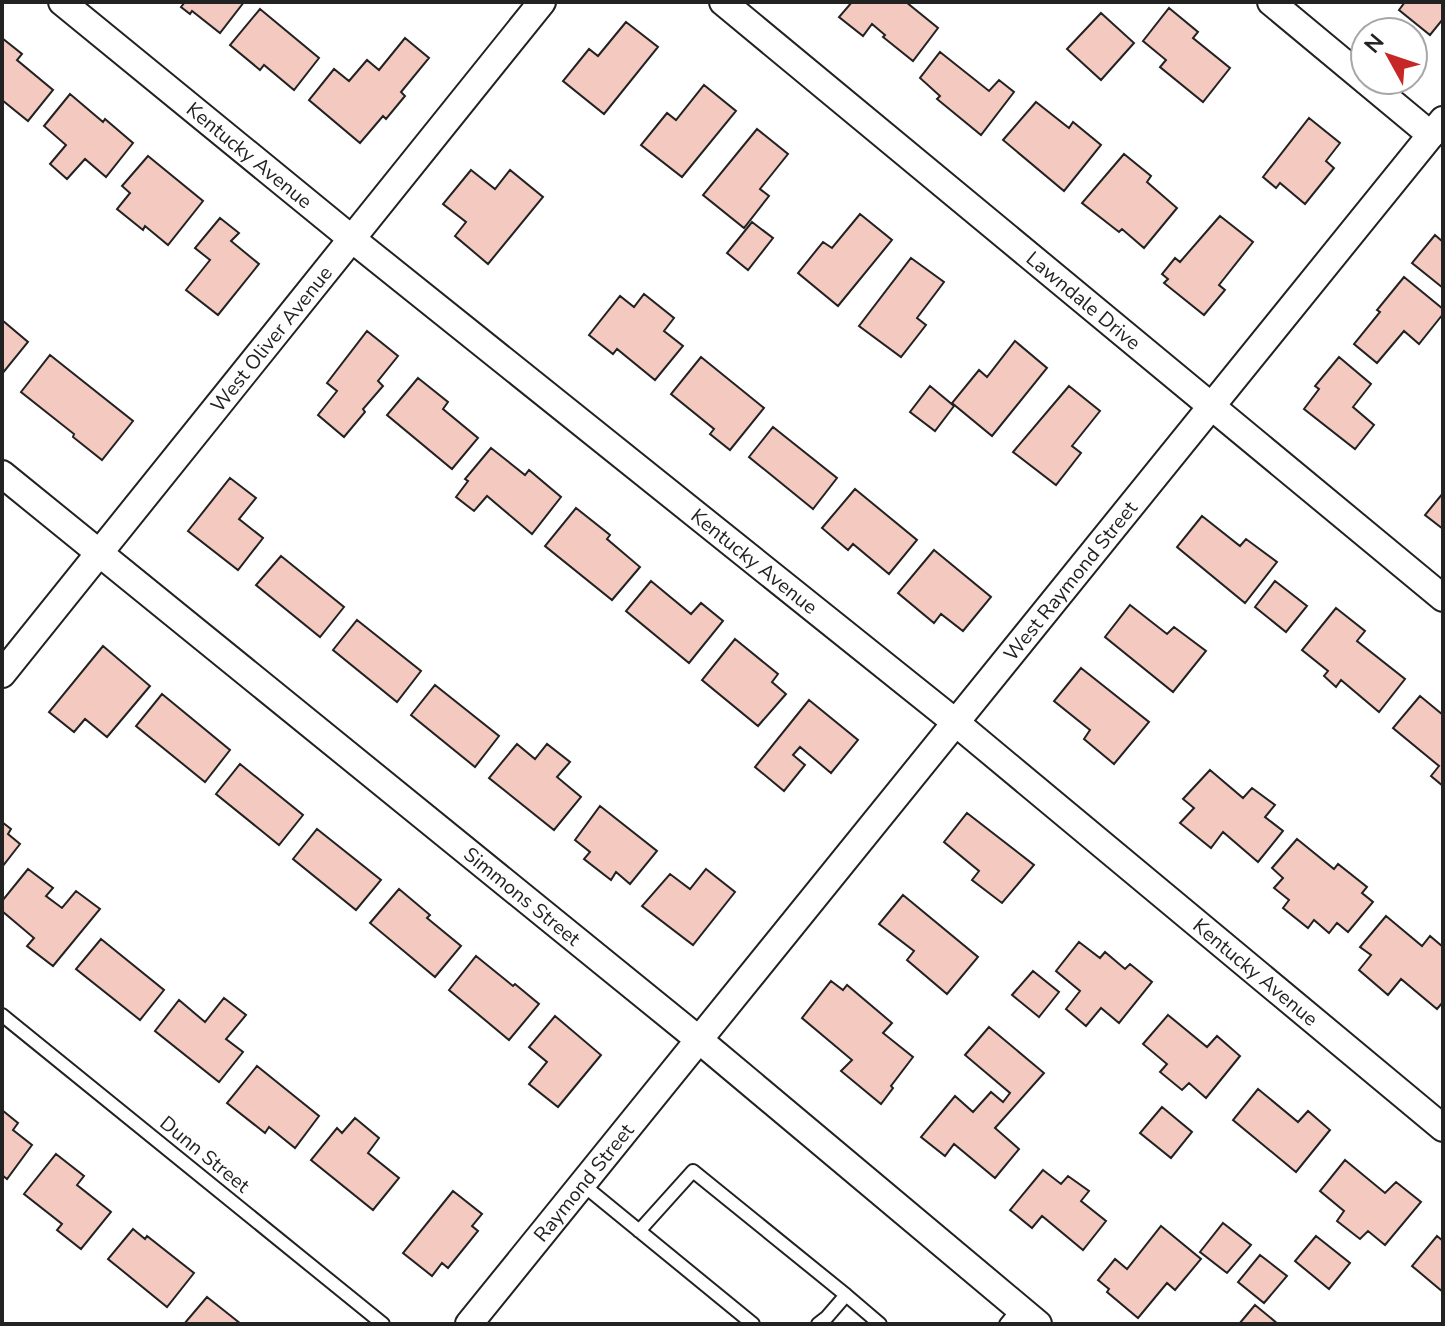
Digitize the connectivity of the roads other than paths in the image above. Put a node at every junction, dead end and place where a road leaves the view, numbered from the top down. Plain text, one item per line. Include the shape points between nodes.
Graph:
1 (62, 2) edge
2 (542, 2) edge
3 (723, 2) edge
4 (1271, 2) edge
5 (1437, 128) edge
6 (352, 239) junction
7 (1212, 406) junction
8 (2, 474) edge
9 (99, 554) junction
10 (1443, 598) edge
11 (2, 674) edge
12 (955, 722) junction
13 (2, 1015) edge
14 (698, 1039) junction
15 (1443, 1128) edge
16 (582, 1184) junction
17 (639, 1231) junction
18 (846, 1295) junction
19 (1021, 1319) edge
20 (383, 1324) edge
21 (469, 1324) edge
22 (753, 1324) edge
23 (818, 1324) edge
24 (880, 1324) edge

1 - 6 street, Kentucky Avenue
2 - 6 street, West Oliver Avenue
3 - 7 street, Lawndale Drive
4 - 5 street
5 - 7 street, West Raymond Street
6 - 9 street, West Oliver Avenue
6 - 12 street, Kentucky Avenue
7 - 10 street, Lawndale Drive
7 - 12 street, West Raymond Street
8 - 9 street, Simmons Street
9 - 11 street, West Oliver Avenue
9 - 14 street, Simmons Street
12 - 14 street, West Raymond Street
12 - 15 street, Kentucky Avenue
13 - 20 lane, Dunn Street
14 - 16 street, Raymond Street
14 - 19 street, Simmons Street
16 - 17 lane
16 - 21 street, Raymond Street
17 - 18 lane via 693,1171
17 - 22 lane
18 - 23 lane
18 - 24 lane

